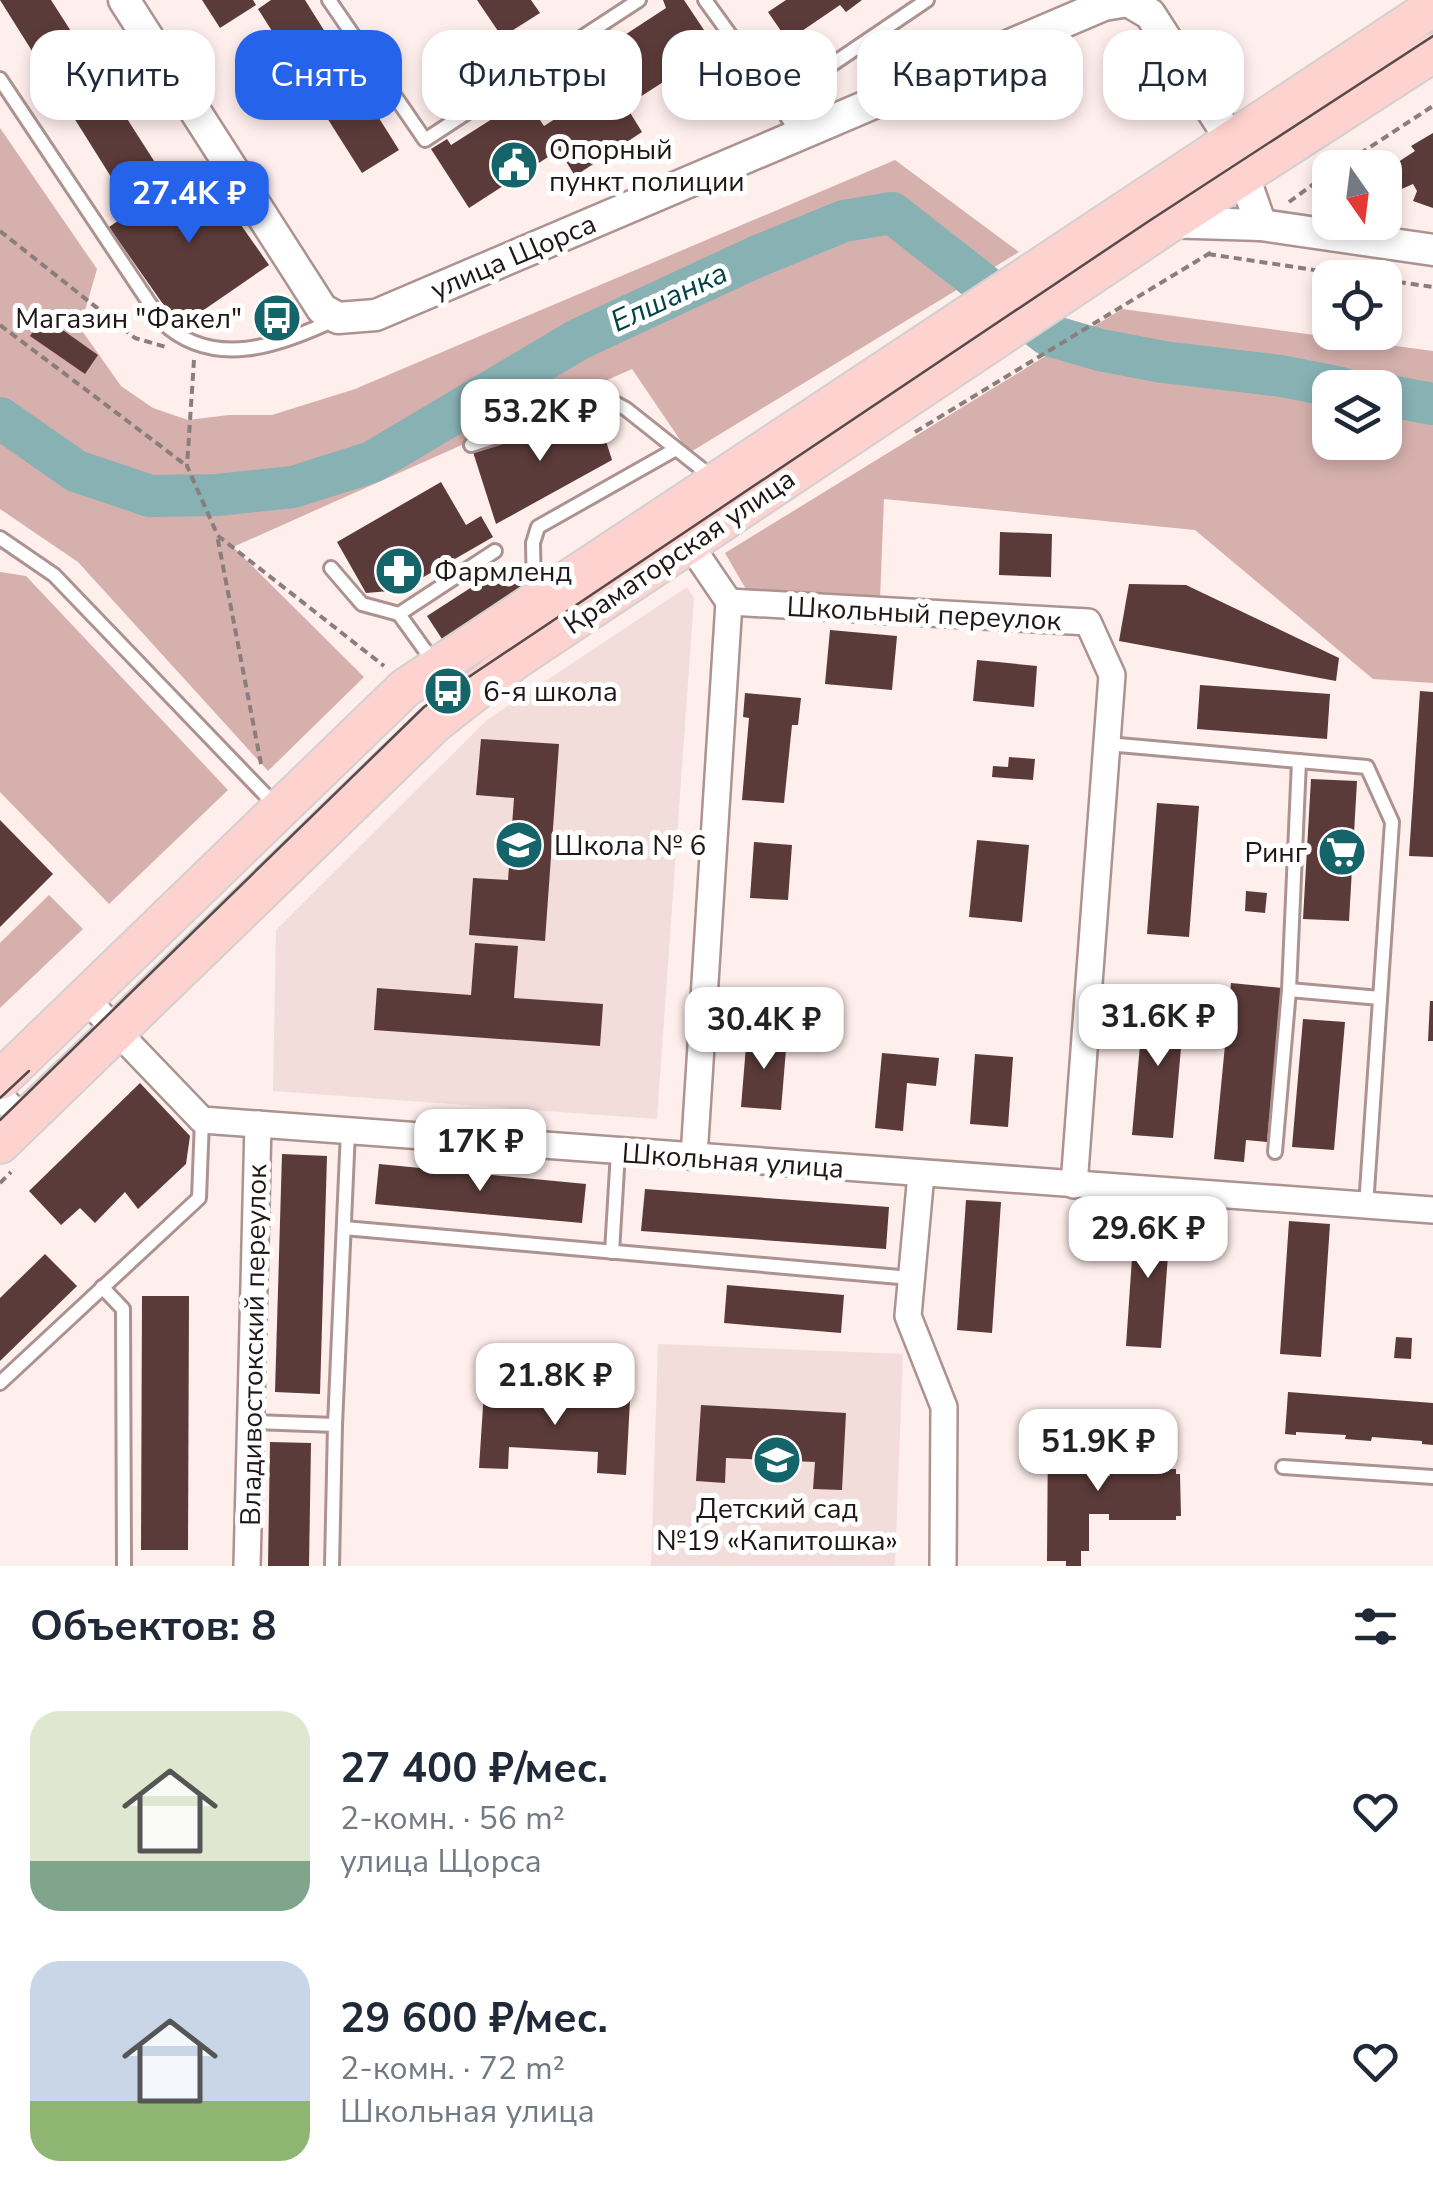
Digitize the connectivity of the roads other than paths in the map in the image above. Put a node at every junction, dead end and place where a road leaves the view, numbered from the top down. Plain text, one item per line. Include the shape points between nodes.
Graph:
1 (124, 0) edge
2 (330, 0) edge
3 (639, 0) edge
4 (705, 0) edge
5 (927, 0) edge
6 (1128, 1) edge
7 (1429, 18) edge
8 (727, 30) edge
9 (1433, 53) edge
10 (837, 61) edge
11 (1, 82) edge
12 (790, 120) edge
13 (798, 134) junction
14 (1231, 140) junction
15 (1242, 177) junction
16 (1115, 220) junction
17 (1171, 222) junction
18 (1261, 225) junction
19 (1433, 250) edge
20 (1057, 278) junction
21 (338, 318) junction
22 (472, 445) dead end
23 (676, 449) junction
24 (745, 479) junction
25 (679, 530) junction
26 (0, 538) edge
27 (495, 551) dead end
28 (331, 568) dead end
29 (729, 602) junction
30 (535, 604) junction
31 (399, 614) junction
32 (437, 667) junction
33 (1107, 744) junction
34 (1299, 761) junction
35 (274, 804) junction
36 (313, 841) junction
37 (1289, 990) junction
38 (85, 998) junction
39 (1380, 998) junction
40 (116, 1031) junction
41 (0, 1080) edge
42 (8, 1120) edge
43 (202, 1120) junction
44 (258, 1124) junction
45 (348, 1131) junction
46 (618, 1152) junction
47 (1274, 1152) dead end
48 (694, 1157) junction
49 (921, 1174) junction
50 (1074, 1185) junction
51 (1366, 1206) junction
52 (1433, 1210) edge
53 (344, 1228) junction
54 (612, 1252) junction
55 (911, 1278) junction
56 (102, 1287) junction
57 (0, 1383) edge
58 (251, 1422) junction
59 (335, 1425) junction
60 (1283, 1467) dead end
61 (1433, 1477) edge
62 (124, 1566) edge
63 (247, 1566) edge
64 (332, 1566) edge
65 (942, 1566) edge

1 - 21 street via 322,308
2 - 3 lane via 424,140
4 - 8 lane
5 - 10 lane
6 - 13 street, улица Щорса via 1104,5
6 - 14 street, улица Щорса via 1150,14
7 - 14 main road, Краматорская улица
9 - 15 main road, Краматорская улица
11 - 21 lane via 162,322 181,340 206,349 289,342
12 - 13 lane
13 - 21 street, улица Щорса via 376,316
14 - 15 street, улица Щорса
14 - 16 main road, Краматорская улица
15 - 17 main road, Краматорская улица
15 - 18 street, улица Щорса
16 - 17 street
16 - 20 main road, Краматорская улица
17 - 18 street
17 - 20 main road, Краматорская улица
18 - 19 street
20 - 24 main road, Краматорская улица
22 - 23 lane via 613,402
23 - 24 lane
23 - 30 lane via 538,527 532,543
24 - 25 main road, Краматорская улица
25 - 29 street
25 - 30 main road, Краматорская улица
25 - 36 main road, Краматорская улица via 434,724
26 - 35 lane via 54,574
27 - 31 lane
28 - 31 lane via 362,604
29 - 33 street, Школьный переулок via 1088,622 1112,675
29 - 48 street
30 - 32 main road, Краматорская улица
31 - 32 lane
32 - 35 main road, Краматорская улица
33 - 34 lane
33 - 50 street, Школьный переулок
34 - 37 lane
34 - 39 lane via 1367,767 1392,822
35 - 36 street
35 - 38 main road, Краматорская улица
36 - 40 main road, Краматорская улица
37 - 39 lane
37 - 47 lane
38 - 40 street
38 - 41 main road, Краматорская улица
39 - 51 lane
40 - 42 main road, Краматорская улица
40 - 43 street
43 - 44 street, Школьная улица
43 - 56 lane via 199,1198
44 - 45 street, Школьная улица
44 - 58 street, Владивостокский переулок
45 - 46 street, Школьная улица
45 - 53 lane
46 - 48 street, Школьная улица
46 - 54 lane
48 - 49 street, Школьная улица
49 - 50 street, Школьная улица
49 - 55 street
50 - 51 street, Школьная улица
51 - 52 street, Школьная улица
53 - 54 lane
53 - 59 lane
54 - 55 lane
55 - 65 street via 908,1316 944,1407
56 - 57 lane
56 - 62 lane via 123,1309
58 - 59 lane
58 - 63 street, Владивостокский переулок
59 - 64 lane
60 - 61 lane

